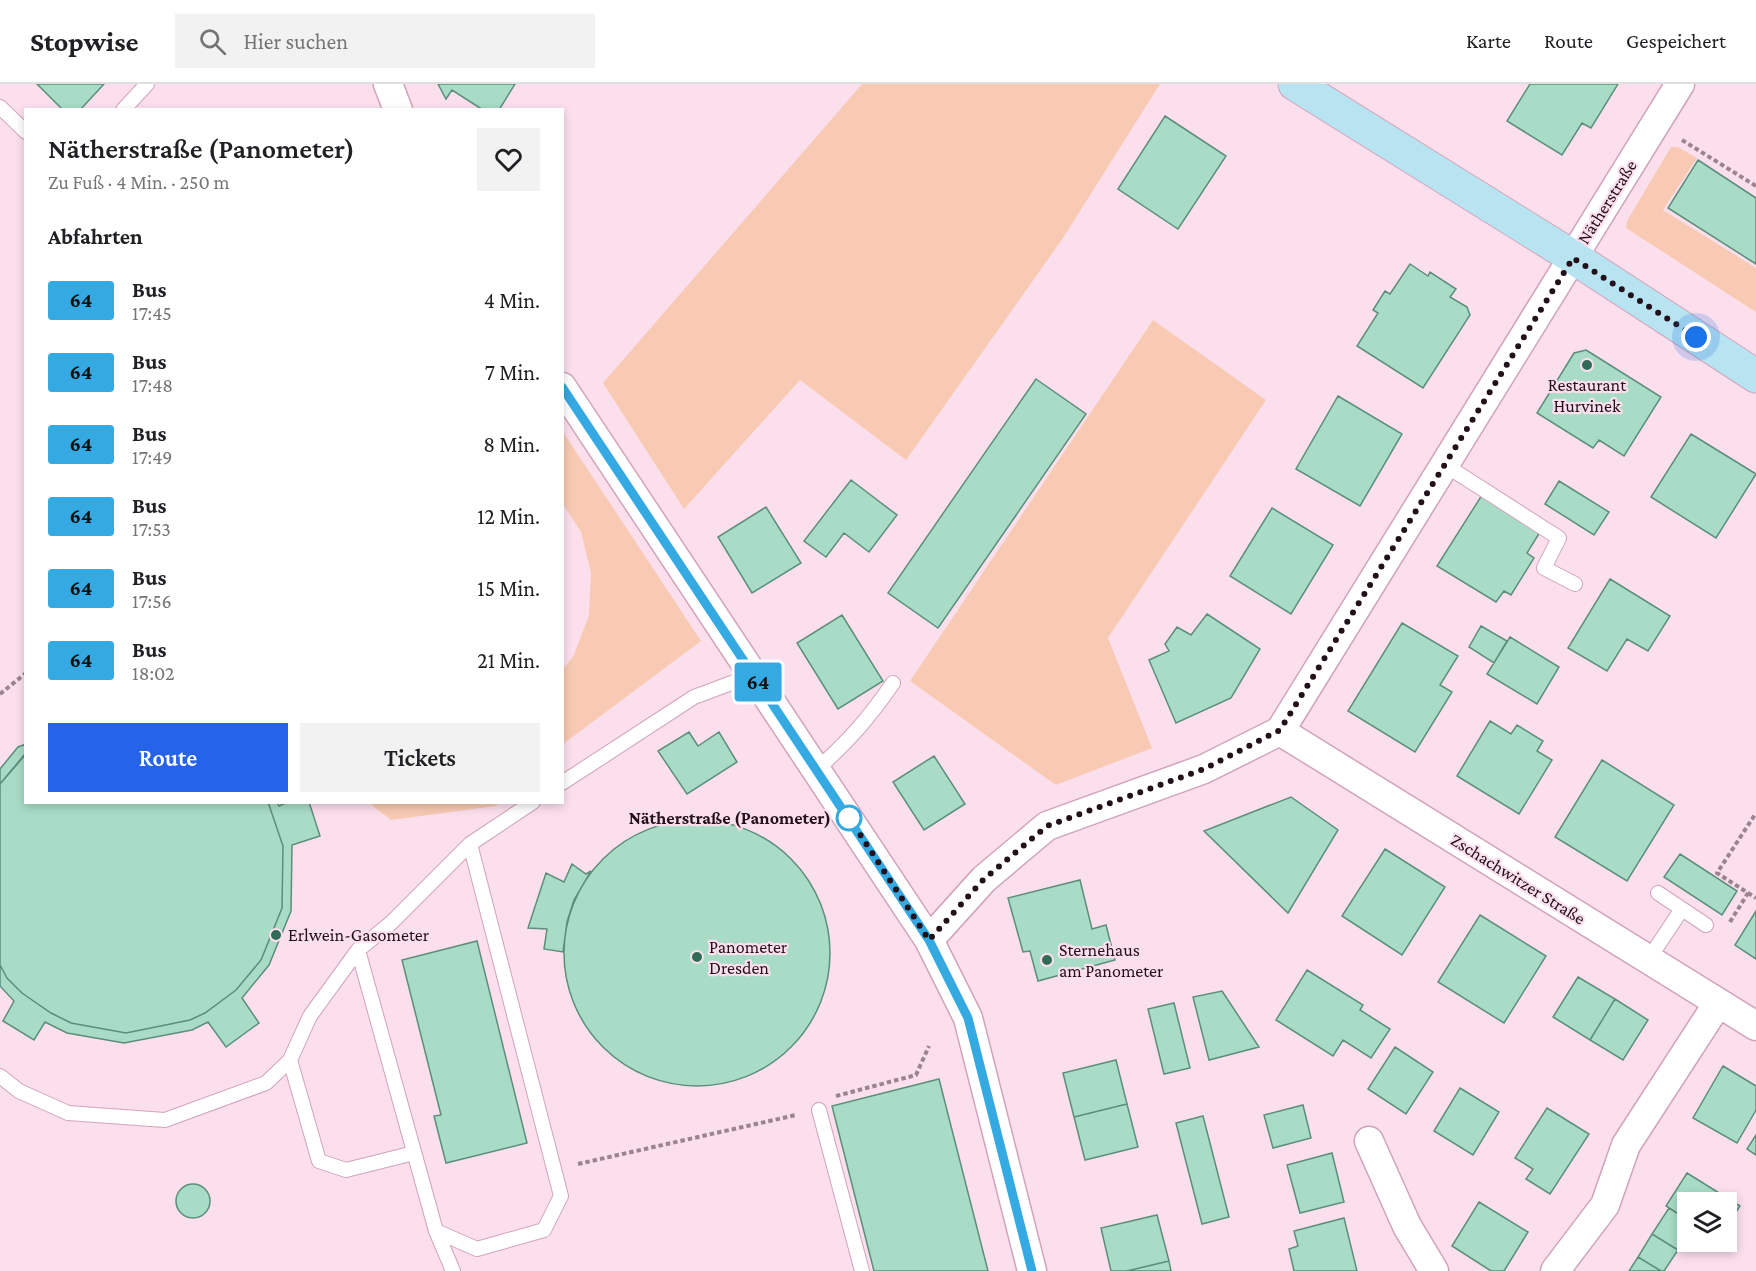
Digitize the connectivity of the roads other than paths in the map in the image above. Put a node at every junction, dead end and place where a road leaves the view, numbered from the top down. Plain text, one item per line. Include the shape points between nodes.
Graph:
1 (147, 84) edge
2 (388, 84) edge
3 (1295, 84) edge
4 (1680, 84) edge
5 (0, 107) edge
6 (125, 108) edge
7 (397, 108) edge
8 (24, 130) edge
9 (1573, 258) junction
10 (1756, 376) edge
11 (564, 390) edge
12 (1445, 465) junction
13 (1575, 584) dead end
14 (753, 675) junction
15 (893, 682) dead end
16 (1280, 730) junction
17 (816, 770) junction
18 (564, 782) edge
19 (530, 804) edge
20 (470, 844) junction
21 (1658, 893) dead end
22 (1682, 909) junction
23 (1706, 925) dead end
24 (929, 940) junction
25 (358, 950) junction
26 (1648, 960) junction
27 (1718, 1003) junction
28 (1756, 1026) edge
29 (290, 1060) junction
30 (0, 1076) edge
31 (819, 1110) road end
32 (1369, 1142) dead end
33 (414, 1153) junction
34 (436, 1231) junction
35 (453, 1271) edge
36 (862, 1271) edge
37 (1032, 1271) edge
38 (1434, 1271) edge
39 (1555, 1271) edge

1 - 6 lane
2 - 7 street
3 - 9 main road
4 - 9 street, Nätherstraße
5 - 8 lane
9 - 10 main road
9 - 12 street, Nätherstraße
11 - 14 street
12 - 13 lane via 1559,538 1544,568
12 - 16 street, Nätherstraße
14 - 17 street
14 - 18 lane via 694,697
15 - 17 lane via 868,719
16 - 24 street via 1204,769 1047,826 984,879
16 - 26 street, Zschachwitzer Straße
17 - 24 street
19 - 20 lane
20 - 25 lane via 391,923
20 - 34 lane via 561,1196 544,1230 477,1249
21 - 22 lane
22 - 23 lane
22 - 26 lane
24 - 37 street via 968,1018
25 - 29 lane via 310,1016
25 - 33 lane
26 - 27 street, Zschachwitzer Straße
27 - 28 street, Zschachwitzer Straße
27 - 39 street via 1626,1145 1605,1205
29 - 30 lane via 266,1083 165,1120 68,1113 19,1091
29 - 33 lane via 319,1161 346,1170
31 - 36 lane
32 - 38 street via 1407,1226
33 - 34 lane
34 - 35 lane

